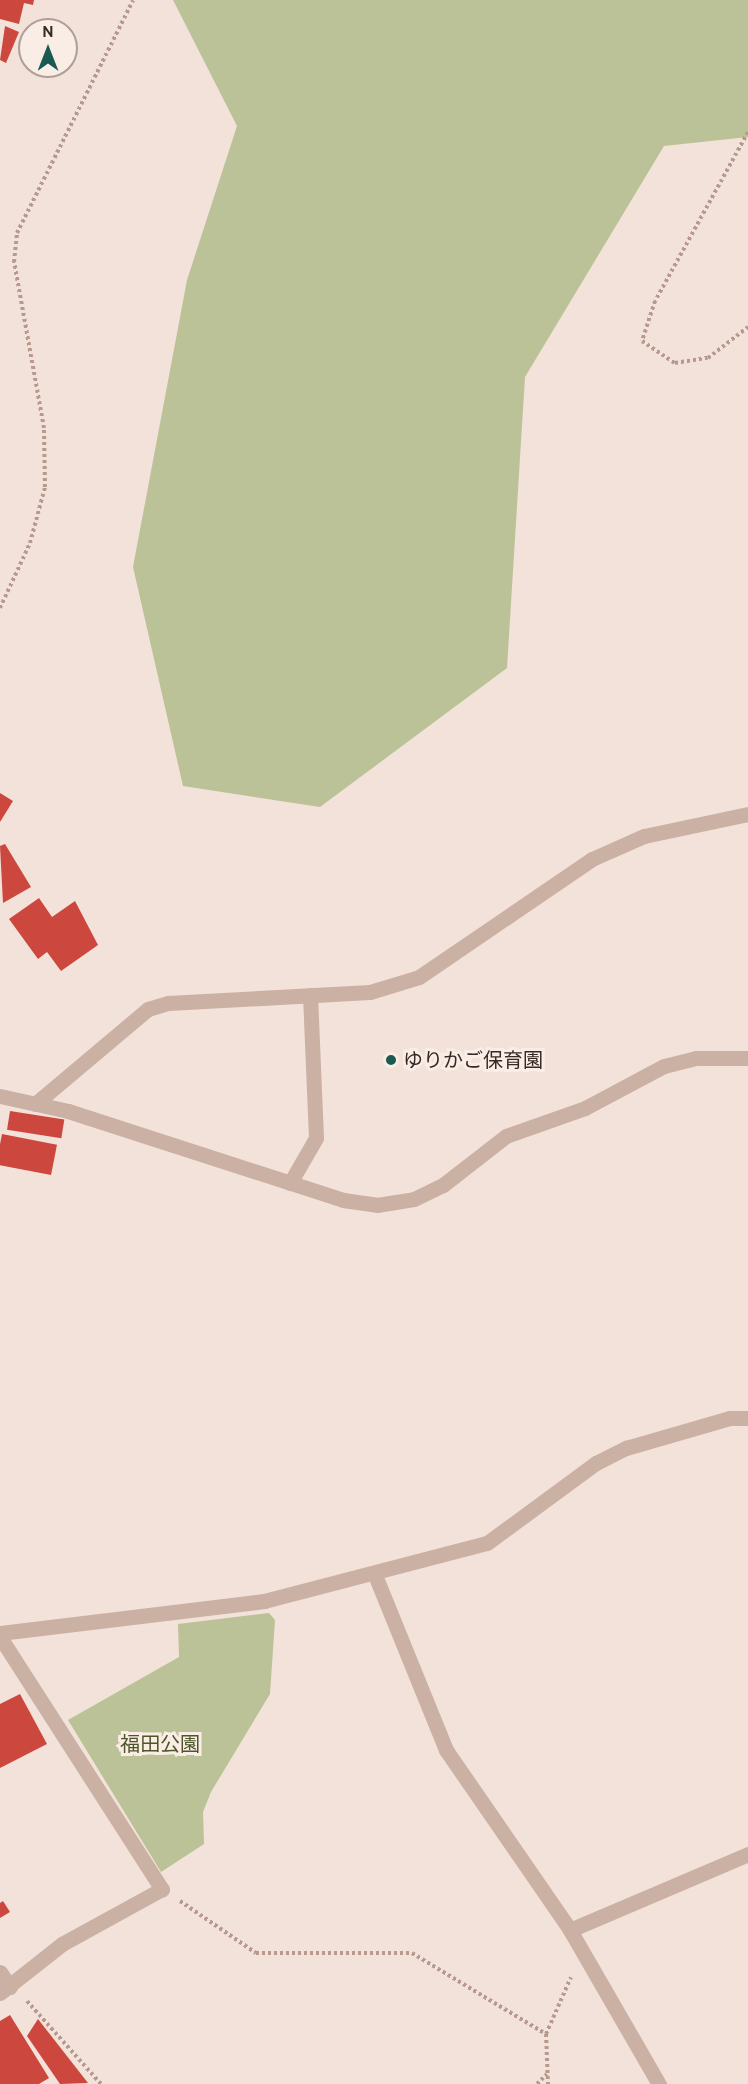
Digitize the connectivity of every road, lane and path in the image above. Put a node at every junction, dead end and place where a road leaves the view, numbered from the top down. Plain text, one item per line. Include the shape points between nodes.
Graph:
1 (133, 0) edge
2 (748, 132) edge
3 (748, 327) edge
4 (0, 608) edge
5 (748, 814) edge
6 (310, 995) junction
7 (748, 1058) edge
8 (0, 1096) edge
9 (35, 1104) junction
10 (290, 1183) junction
11 (748, 1418) edge
12 (375, 1575) junction
13 (0, 1635) edge
14 (748, 1854) edge
15 (162, 1889) junction
16 (570, 1930) junction
17 (581, 1949) junction
18 (0, 1972) edge
19 (5, 1990) edge
20 (546, 2034) junction
21 (548, 2074) junction
22 (101, 2084) edge
23 (537, 2084) edge
24 (548, 2084) edge
25 (659, 2084) edge

1 - 4 path via 17,233 14,262 44,428 45,487 30,543
2 - 3 path via 655,301 642,341 675,363 708,358
5 - 6 street via 644,837 591,859 419,977 370,992
6 - 9 street via 168,1003 148,1009
6 - 10 street via 316,1138
7 - 10 street via 696,1058 664,1066 585,1108 506,1136 443,1185 414,1199 377,1205
8 - 9 street
9 - 10 street
11 - 12 street via 730,1418 626,1448 596,1463 487,1543
12 - 13 street via 264,1601
12 - 16 street via 446,1750
13 - 15 street
14 - 16 street
15 - 19 street via 62,1944
15 - 20 path via 256,1953 412,1953
16 - 17 street
17 - 20 path
17 - 25 street
18 - 19 street
19 - 22 path via 42,2012
20 - 21 path
21 - 23 path
21 - 24 path

